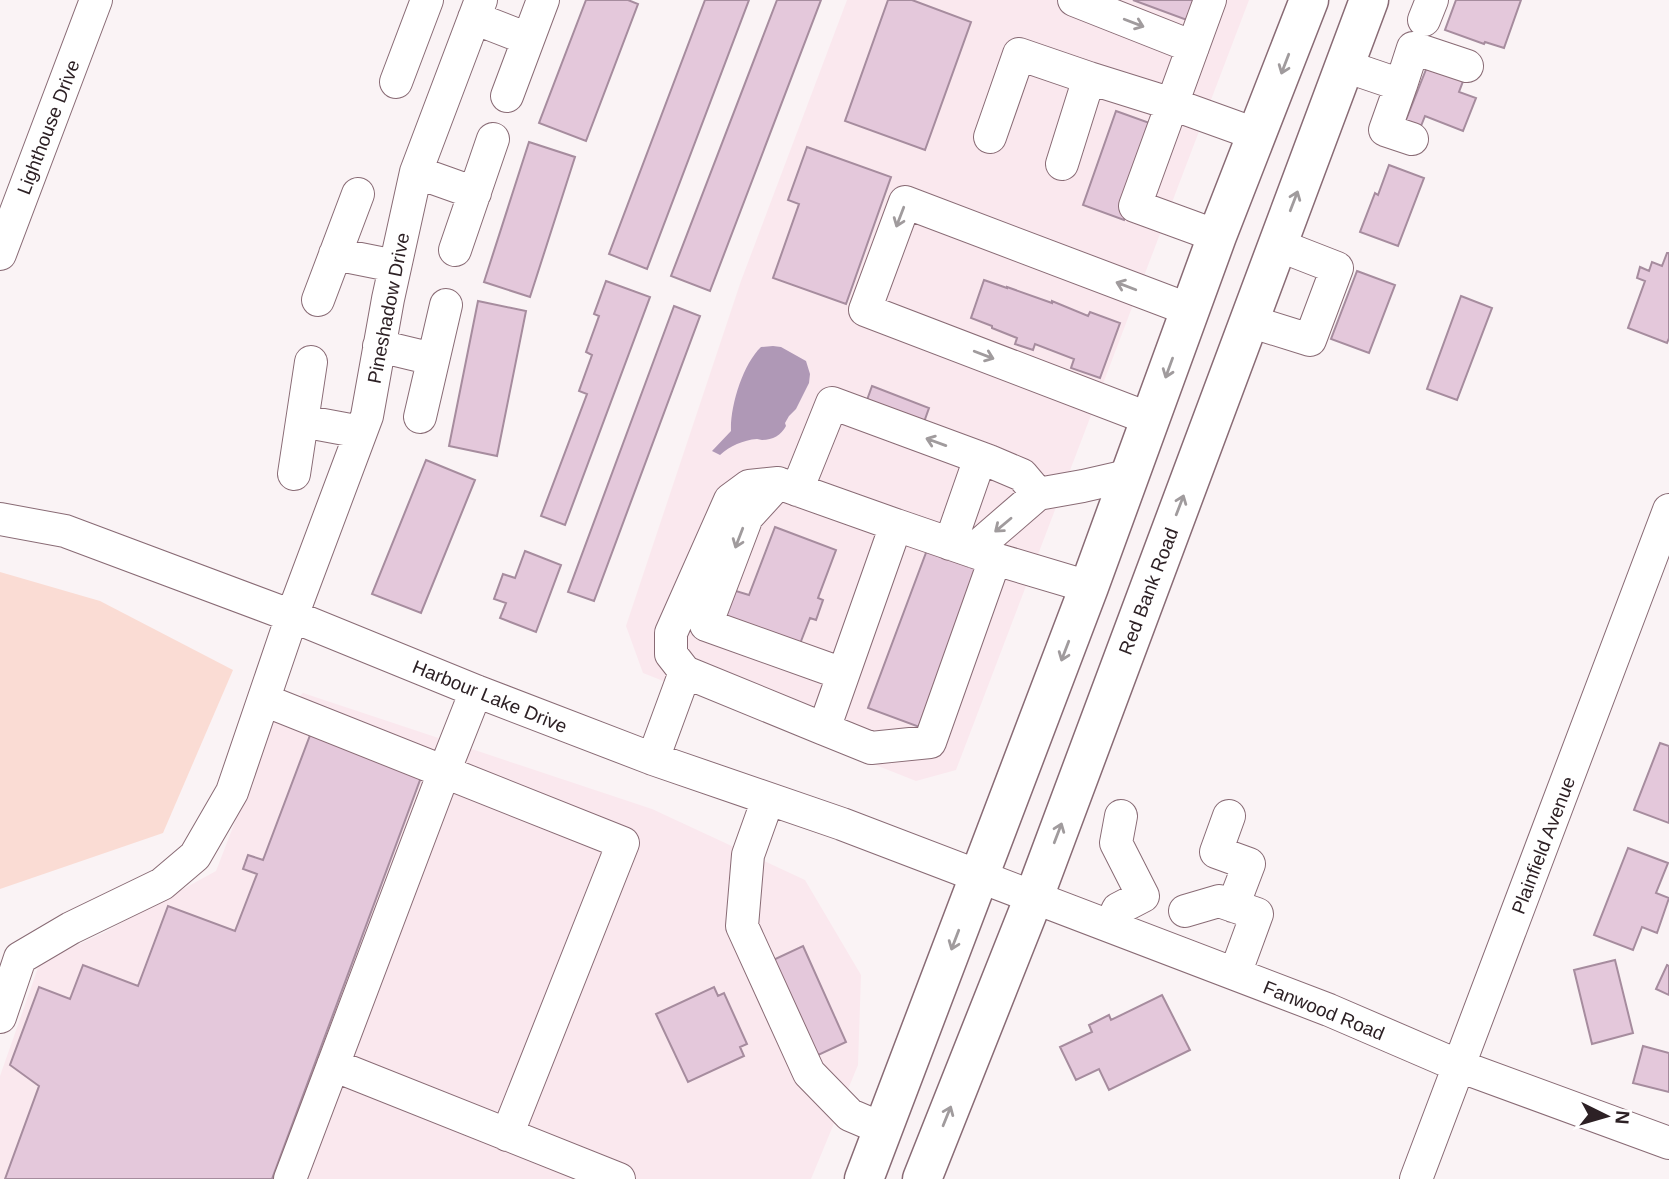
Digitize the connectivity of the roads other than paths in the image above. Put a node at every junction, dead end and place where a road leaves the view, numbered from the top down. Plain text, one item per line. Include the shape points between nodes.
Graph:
1 (96, 0) edge
2 (543, 0) edge
3 (1074, 0) edge
4 (1210, 0) edge
5 (1309, 0) edge
6 (1369, 0) edge
7 (422, 13) edge
8 (473, 21) edge
9 (528, 39) junction
10 (1193, 47) junction
11 (1345, 66) junction
12 (1466, 66) dead end
13 (1089, 78) junction
14 (396, 82) dead end
15 (1401, 85) junction
16 (507, 96) dead end
17 (1172, 104) junction
18 (1258, 135) junction
19 (990, 137) dead end
20 (493, 139) dead end
21 (1412, 139) dead end
22 (1062, 164) dead end
23 (416, 172) junction
24 (475, 193) junction
25 (358, 194) dead end
26 (1217, 236) junction
27 (1278, 245) junction
28 (455, 250) dead end
29 (0, 254) edge
30 (335, 254) junction
31 (395, 266) junction
32 (318, 300) dead end
33 (446, 305) dead end
34 (1190, 310) junction
35 (1250, 321) junction
36 (379, 346) junction
37 (433, 359) junction
38 (311, 362) dead end
39 (420, 417) dead end
40 (1150, 419) junction
41 (302, 421) junction
42 (361, 432) junction
43 (981, 458) junction
44 (294, 474) dead end
45 (1131, 475) junction
46 (788, 486) junction
47 (1038, 494) junction
48 (1669, 510) edge
49 (0, 519) edge
50 (897, 525) junction
51 (972, 551) junction
52 (1089, 587) junction
53 (292, 616) junction
54 (706, 625) junction
55 (671, 632) junction
56 (685, 672) junction
57 (843, 674) junction
58 (476, 691) junction
59 (264, 700) junction
60 (824, 729) junction
61 (653, 759) junction
62 (444, 772) junction
63 (768, 799) junction
64 (1121, 816) dead end
65 (1229, 816) dead end
66 (979, 876) junction
67 (1034, 897) junction
68 (1233, 906) junction
69 (1185, 911) dead end
70 (1110, 926) junction
71 (1235, 974) junction
72 (0, 1017) edge
73 (333, 1065) junction
74 (1459, 1066) junction
75 (883, 1129) junction
76 (508, 1135) junction
77 (1669, 1143) edge
78 (610, 1177) edge
79 (290, 1179) edge
80 (864, 1179) edge
81 (922, 1179) edge
82 (1416, 1179) edge

1 - 29 street, Lighthouse Drive
2 - 9 street
3 -> 10 street
4 - 10 street
5 -> 18 main road
6 - 11 main road, Red Bank Road
7 - 8 street
7 - 14 street
8 - 9 street
8 - 23 street, Pineshadow Drive
9 - 16 street
10 - 17 street
11 - 15 street
27 -> 11 main road, Red Bank Road
12 - 15 street via 1413,48
13 - 17 street
13 - 19 street via 1019,54
13 - 22 street
15 - 21 street via 1385,130
17 - 18 street
17 - 26 street via 1135,206
18 - 26 main road
20 - 24 street
23 - 24 street
23 - 31 street, Pineshadow Drive
24 - 28 street
25 - 30 street
26 - 34 main road
27 - 35 main road, Red Bank Road
27 - 35 street via 1336,268 1310,341
30 - 31 street
30 - 32 street
31 - 36 street, Pineshadow Drive
33 - 37 street
34 -> 40 main road
34 -> 40 street via 905,202 865,310
67 -> 35 main road, Red Bank Road
36 - 37 street
36 - 42 street, Pineshadow Drive
37 - 39 street
38 - 41 street
40 - 45 main road
41 - 42 street
41 - 44 street
42 - 53 street, Pineshadow Drive
43 -> 46 street via 832,403
43 - 47 street via 1022,475
43 - 51 street
45 - 47 street
45 - 52 main road
46 - 50 street
46 -> 54 street via 747,517
46 - 55 street via 749,486 730,499
47 -> 51 street
48 - 74 street, Plainfield Avenue
49 - 53 street, Harbour Lake Drive via 65,531
50 - 51 street
50 - 57 street
51 - 52 street
51 - 60 street via 930,742 871,748
52 -> 66 main road
53 - 58 street, Harbour Lake Drive
53 - 59 street, Pineshadow Drive
54 - 55 street
54 - 57 street
55 - 56 street via 671,654
56 - 60 street
56 - 61 street
57 - 60 street
58 - 61 street, Harbour Lake Drive
58 - 62 street
59 - 62 street
59 - 72 street, Pineshadow Drive via 232,792 195,856 162,884 20,958
61 - 63 street, Harbour Lake Drive
62 - 73 street
62 - 76 street via 623,842
63 - 66 street, Harbour Lake Drive
63 - 75 street via 748,855 742,926 809,1073 850,1115
64 - 70 street via 1116,843 1143,896 1118,909
65 - 68 street via 1216,852 1249,864
66 - 67 street, Fanwood Road
66 -> 75 main road
67 - 70 street, Fanwood Road
81 -> 67 main road, Red Bank Road
68 - 69 street via 1219,901
68 - 71 street via 1257,914
70 - 71 street, Fanwood Road
71 - 74 street, Fanwood Road
73 - 76 street
73 - 79 street
74 - 77 street, Fanwood Road
74 - 82 street, Plainfield Avenue
75 - 80 main road
76 - 78 street

